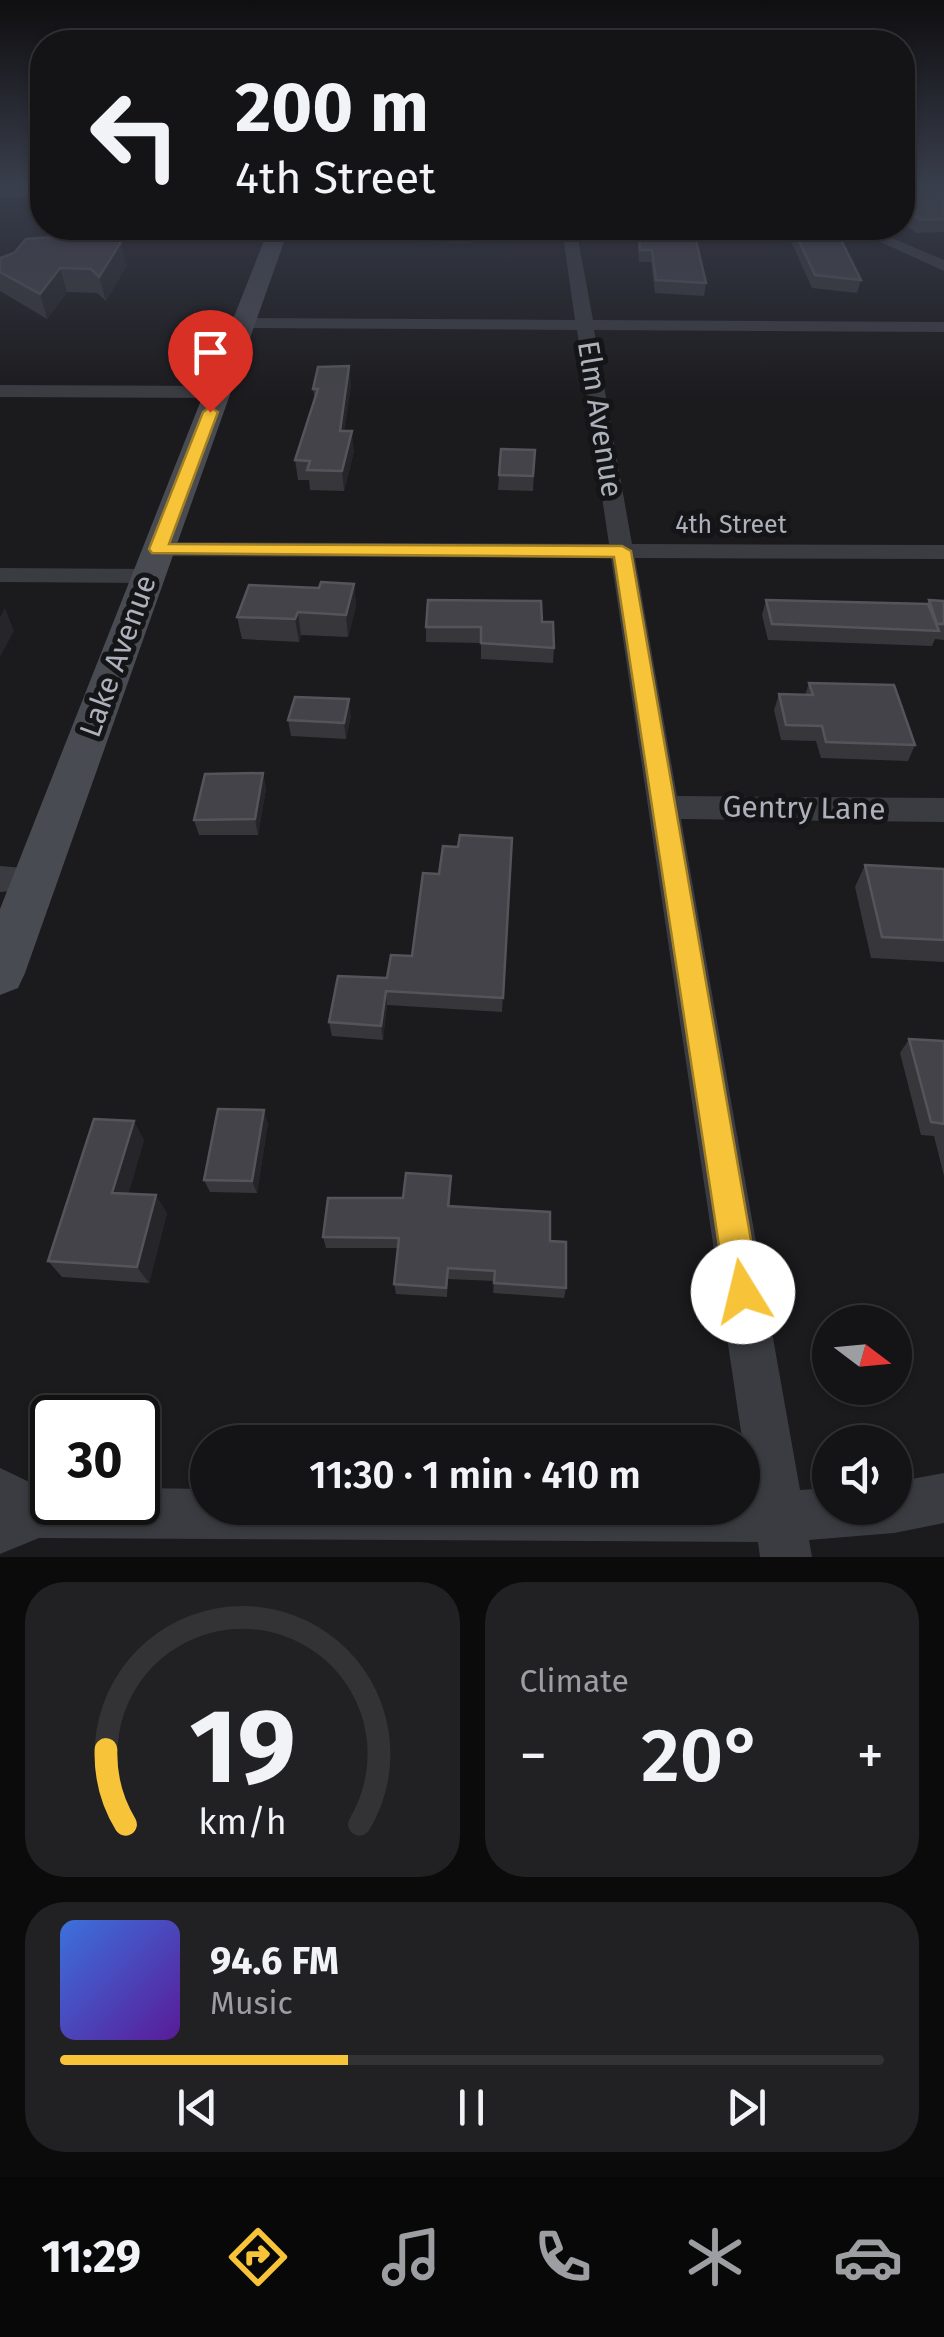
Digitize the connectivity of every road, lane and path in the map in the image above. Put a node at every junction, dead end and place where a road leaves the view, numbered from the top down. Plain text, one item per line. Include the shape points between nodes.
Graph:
1 (268, 257) edge
2 (574, 257) edge
3 (244, 323) junction
4 (585, 325) junction
5 (944, 328) edge
6 (0, 392) edge
7 (218, 392) junction
8 (622, 551) junction
9 (944, 552) edge
10 (153, 562) junction
11 (0, 575) edge
12 (664, 807) junction
13 (944, 810) edge
14 (18, 879) edge
15 (0, 973) edge
16 (944, 1498) edge
17 (912, 1504) edge
18 (13, 1512) edge
19 (828, 1525) edge
20 (783, 1537) edge

1 - 3 main road, Lake Avenue
2 - 4 street, Elm Avenue
3 - 4 street
3 - 7 main road, Lake Avenue
4 - 5 street
4 - 8 street, Elm Avenue
6 - 7 street
7 - 10 main road, Lake Avenue
8 - 9 street, 4th Street
8 - 10 street, 4th Street
8 - 12 street, Elm Avenue
10 - 11 street, 4th Street
10 - 14 main road, Lake Avenue
12 - 13 street, Gentry Lane
12 - 20 street, Elm Avenue
14 - 15 main road, Lake Avenue
16 - 17 street
18 - 20 street
19 - 20 street

